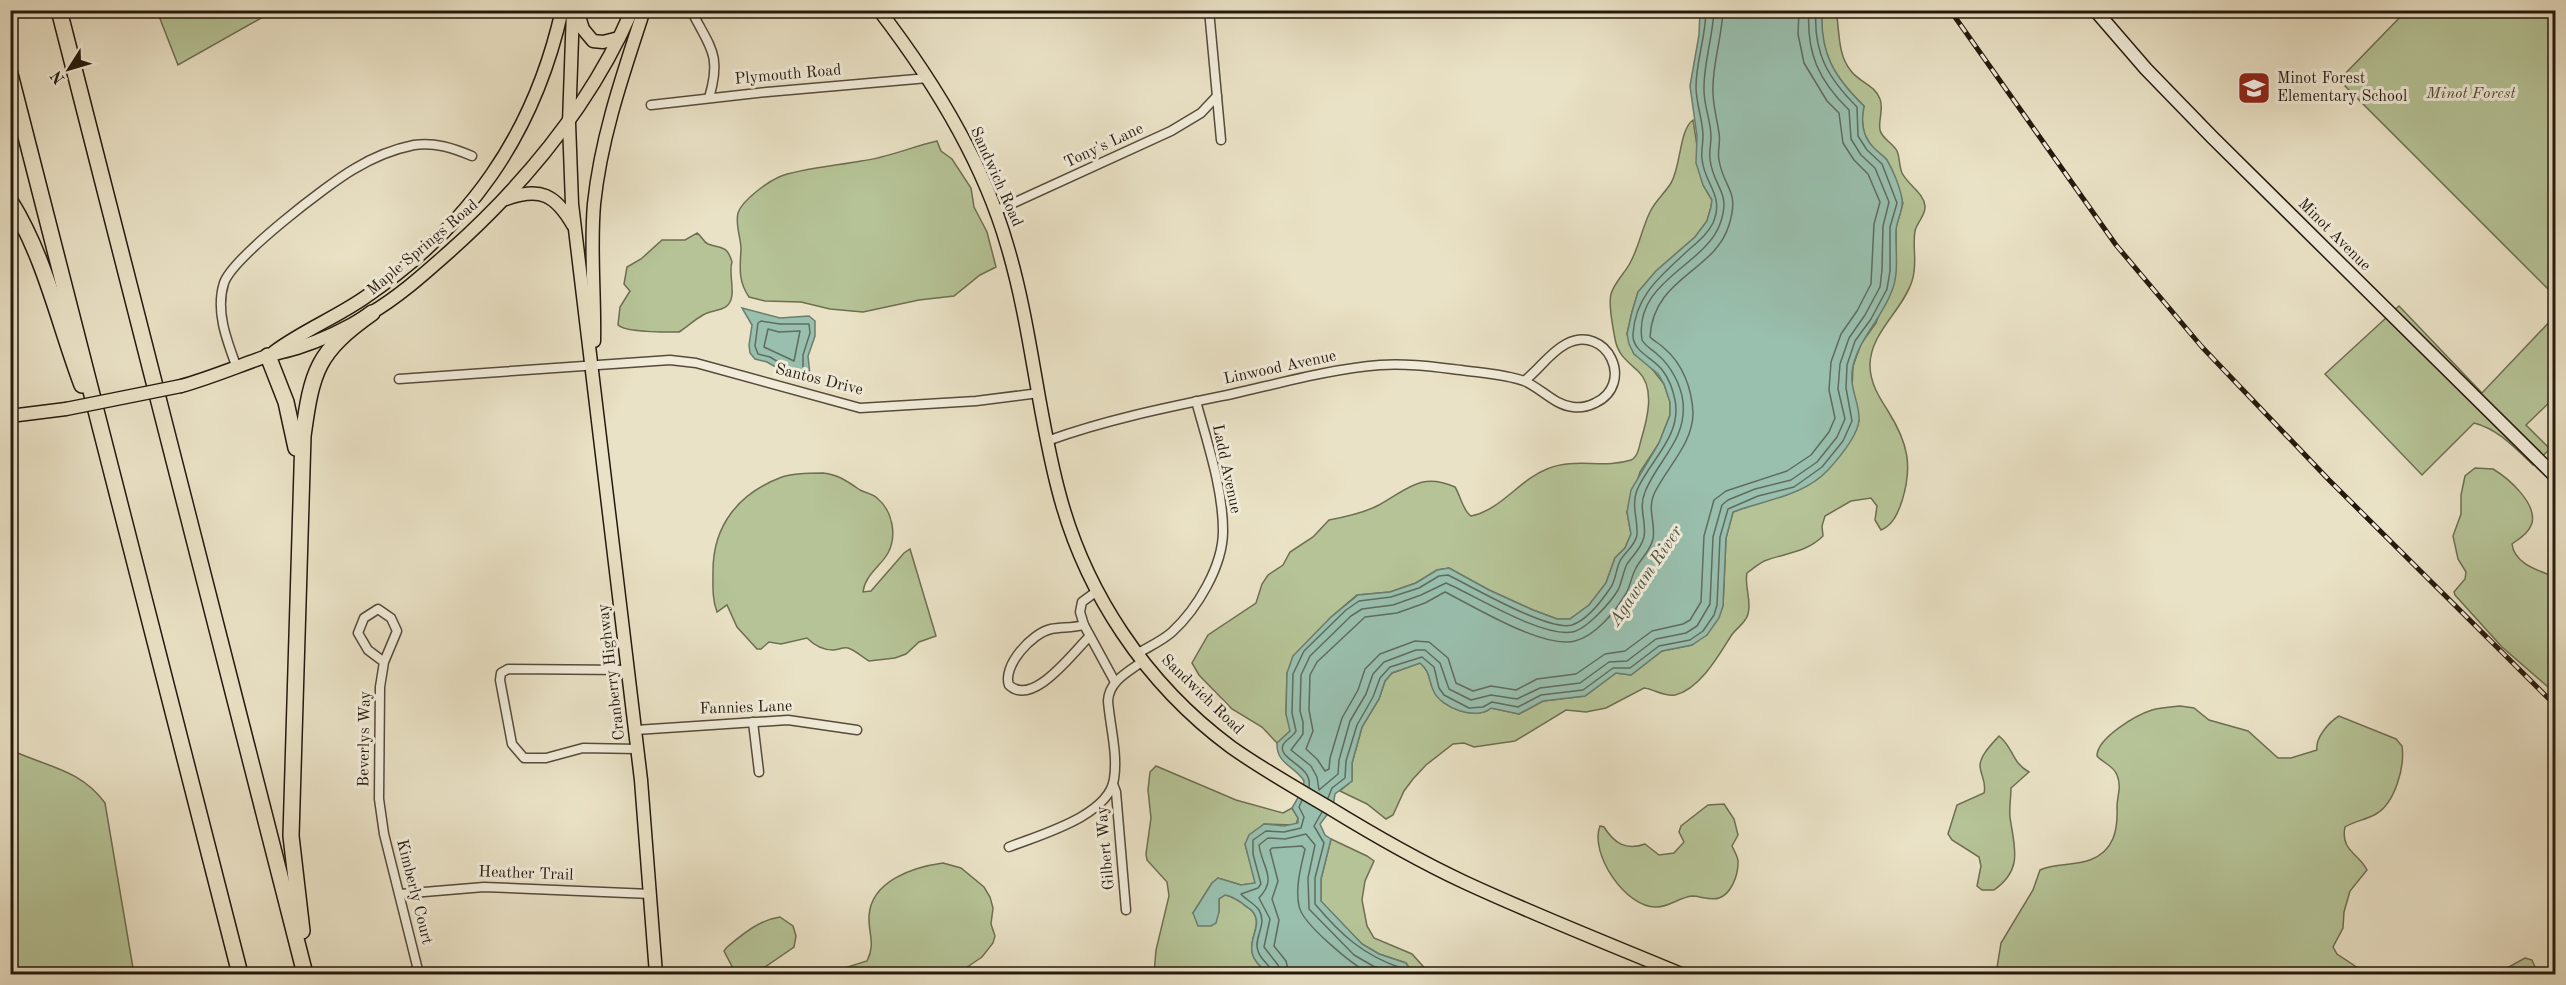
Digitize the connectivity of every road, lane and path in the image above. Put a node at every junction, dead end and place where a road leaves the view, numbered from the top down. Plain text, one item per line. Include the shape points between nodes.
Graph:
1 (58, 10) edge
2 (562, 10) edge
3 (575, 10) edge
4 (632, 10) edge
5 (644, 10) edge
6 (691, 10) edge
7 (879, 10) edge
8 (1209, 10) edge
9 (2095, 10) edge
10 (619, 38) junction
11 (10, 74) edge
12 (928, 78) junction
13 (1216, 96) junction
14 (709, 98) junction
15 (651, 105) dead end
16 (569, 123) junction
17 (1221, 140) dead end
18 (472, 156) dead end
19 (505, 199) junction
20 (10, 201) edge
21 (996, 211) junction
22 (574, 227) junction
23 (372, 313) junction
24 (268, 356) junction
25 (593, 366) junction
26 (237, 368) junction
27 (399, 379) dead end
28 (1524, 381) junction
29 (1039, 393) junction
30 (1196, 401) junction
31 (10, 416) edge
32 (1047, 441) junction
33 (111, 465) junction
34 (300, 477) junction
35 (2556, 477) edge
36 (1097, 591) junction
37 (1084, 625) junction
38 (1089, 637) junction
39 (1140, 657) junction
40 (384, 662) junction
41 (628, 670) junction
42 (1115, 682) junction
43 (753, 722) junction
44 (636, 730) junction
45 (857, 730) dead end
46 (638, 749) junction
47 (759, 772) dead end
48 (1113, 784) junction
49 (380, 817) joint
50 (1009, 847) dead end
51 (400, 894) junction
52 (651, 894) junction
53 (1126, 910) dead end
54 (240, 975) edge
55 (306, 975) edge
56 (419, 975) edge
57 (656, 975) edge
58 (1681, 975) edge

1 - 55 highway
2 - 24 main road, Maple Springs Road via 549,60 528,114 475,199 430,248 390,280
3 - 10 main road via 593,41
3 - 16 main road, Cranberry Highway
4 - 10 main road
5 - 25 main road, Cranberry Highway via 610,115 597,184 592,252
6 - 14 street via 716,61
7 - 12 main road, Sandwich Road
8 - 13 street
9 - 35 main road, Minot Avenue via 2212,137
10 - 16 main road
11 - 33 highway
12 - 14 street, Plymouth Road
12 - 21 main road, Sandwich Road
13 - 17 street
13 - 21 street, Tony's Lane via 1201,114 1171,131
14 - 15 street, Plymouth Road
16 - 19 main road, Maple Springs Road
16 - 22 main road, Cranberry Highway
18 - 26 street via 443,145 424,144 366,162 322,191 248,252 229,272 220,300
19 - 22 main road via 528,192 543,194 562,207
19 - 23 main road, Maple Springs Road via 423,275
20 - 33 highway via 48,284
21 - 29 main road, Sandwich Road via 1012,265
22 - 25 main road, Cranberry Highway
23 - 24 main road, Maple Springs Road via 298,348
23 - 34 highway via 339,337 321,362 307,408
24 - 26 main road, Maple Springs Road
24 - 34 highway via 291,420
25 - 27 street
25 - 29 street, Santos Drive via 670,360 696,363 860,408
25 - 41 main road, Cranberry Highway
26 - 31 main road, Maple Springs Road, bridge via 181,386
28 - 28 street, Linwood Avenue via 1565,405 1578,407 1606,396 1614,384 1615,370 1599,344 1581,340 1559,349
28 - 30 street, Linwood Avenue via 1477,372 1381,365
29 - 32 main road, Sandwich Road
30 - 32 street, Linwood Avenue via 1104,422
30 - 39 street, Ladd Avenue via 1221,508 1221,547 1204,589 1186,615 1172,632
32 - 36 main road, Sandwich Road via 1067,520
33 - 54 highway
34 - 55 highway via 291,836
36 - 37 street via 1086,597 1080,607
36 - 39 main road, Sandwich Road
37 - 38 street
37 - 38 street via 1049,630 1032,641 1014,661 1008,675 1009,685 1016,690 1025,689 1050,678
38 - 42 street
39 - 42 street, Ladd Avenue
39 - 58 main road, Sandwich Road via 1173,695 1220,738 1299,790 1462,881
40 - 40 street, Beverlys Way via 396,627 378,609 364,618 358,633 368,650
40 - 49 street, Beverlys Way via 379,722
41 - 44 main road, Cranberry Highway
41 - 46 street via 513,669 501,673 500,680 512,744 524,758 537,759 583,748
42 - 48 street, Gilbert Way via 1108,701
43 - 44 street, Fannies Lane
43 - 45 street, Fannies Lane via 803,721
43 - 47 street
44 - 46 main road, Cranberry Highway
46 - 52 main road, Cranberry Highway
48 - 50 street via 1102,801 1082,816
48 - 53 street, Gilbert Way
49 - 51 street, Kimberly Court
51 - 52 street, Heather Trail via 494,887
51 - 56 street, Kimberly Court
52 - 57 main road, Cranberry Highway

